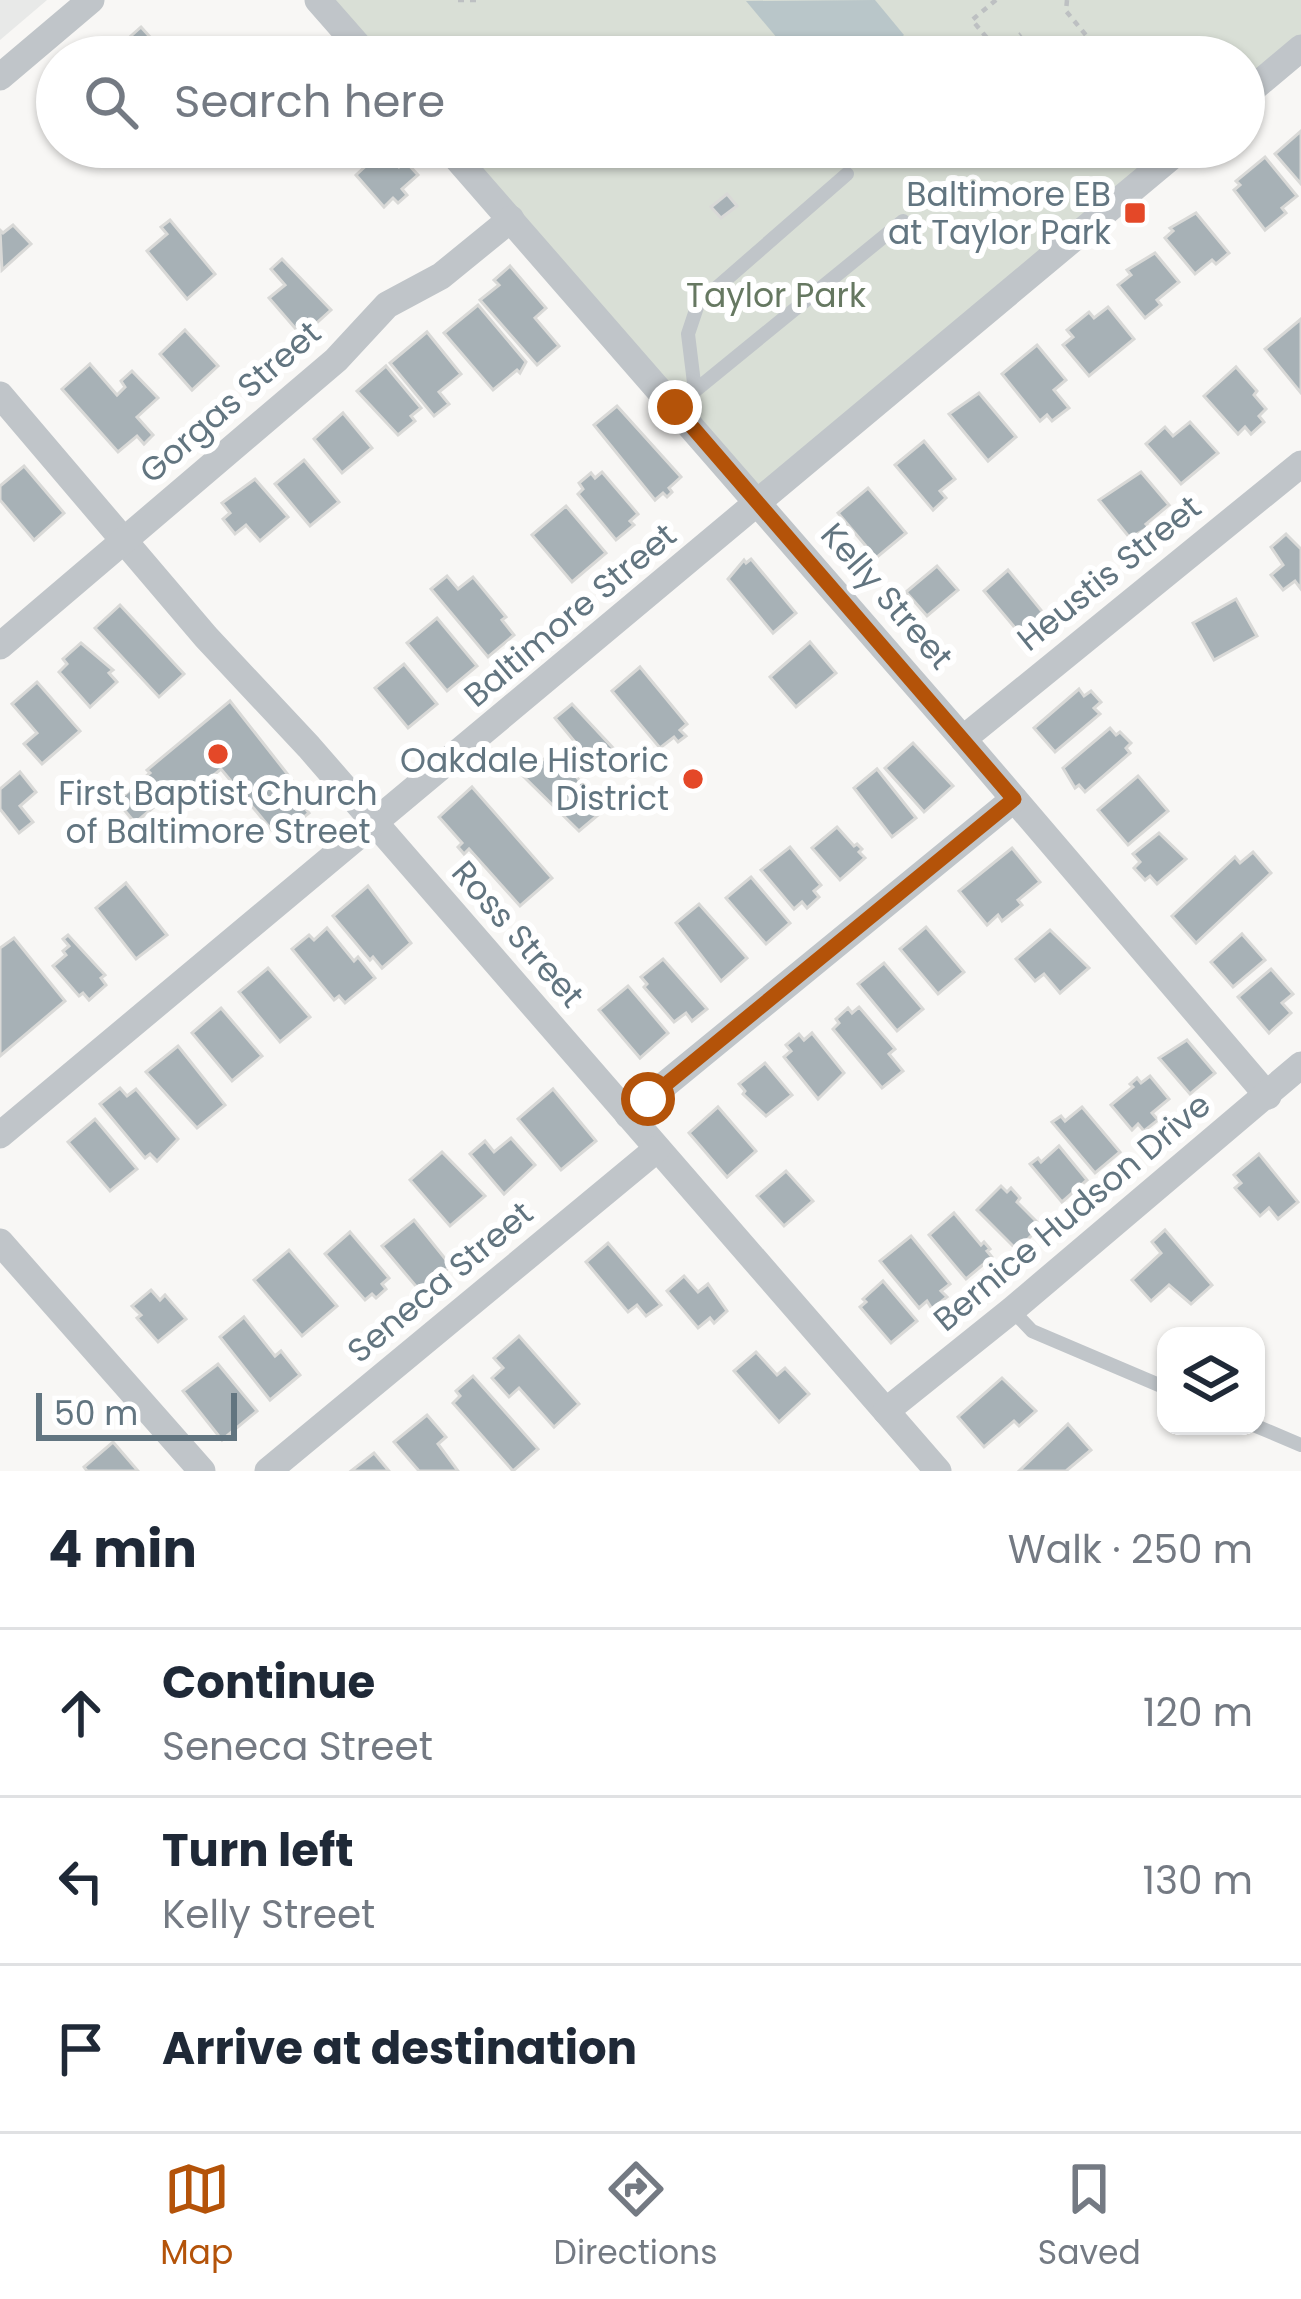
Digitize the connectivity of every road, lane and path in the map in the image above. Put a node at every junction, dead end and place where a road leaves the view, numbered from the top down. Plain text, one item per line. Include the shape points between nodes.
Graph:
1 (91, 0) edge
2 (318, 0) edge
3 (458, 0) edge
4 (479, 0) edge
5 (996, 0) edge
6 (1067, 0) edge
7 (1021, 34) dead end
8 (48, 36) edge
9 (350, 36) edge
10 (986, 36) edge
11 (1018, 36) edge
12 (1087, 36) edge
13 (36, 46) edge
14 (1301, 48) edge
15 (0, 76) edge
16 (1265, 78) edge
17 (465, 168) edge
18 (1158, 168) edge
19 (847, 174) dead end
20 (511, 220) junction
21 (903, 221) dead end
22 (0, 395) edge
23 (685, 399) junction
24 (1301, 464) edge
25 (759, 504) junction
26 (124, 542) junction
27 (0, 646) edge
28 (963, 739) junction
29 (1014, 799) junction
30 (375, 823) junction
31 (1301, 1065) edge
32 (1268, 1096) junction
33 (628, 1115) junction
34 (0, 1135) edge
35 (657, 1149) junction
36 (0, 1242) edge
37 (1012, 1310) junction
38 (1157, 1384) edge
39 (886, 1412) junction
40 (1265, 1430) edge
41 (1301, 1444) edge
42 (202, 1471) edge
43 (268, 1471) edge
44 (938, 1471) edge

1 - 8 street
2 - 9 street
3 - 4 path
5 - 10 path via 973,20
6 - 12 path via 1066,11
7 - 11 path
13 - 15 street
14 - 16 street
17 - 20 street, Kelly Street
18 - 25 street, Baltimore Street
19 - 23 lane via 698,304
20 - 23 street, Kelly Street
20 - 26 street, Gorgas Street via 441,276 387,305 336,360
21 - 23 lane
22 - 26 street, Ross Street
23 - 25 street, Kelly Street
24 - 28 street, Heustis Street
25 - 28 street, Kelly Street
25 - 30 street, Baltimore Street
26 - 27 street, Gorgas Street
26 - 30 street, Ross Street
28 - 29 street, Kelly Street
29 - 32 street, Kelly Street
29 - 33 street
30 - 33 street, Ross Street
30 - 34 street, Baltimore Street
31 - 32 street, Bernice Hudson Drive
32 - 37 street, Bernice Hudson Drive
33 - 35 street, Ross Street
35 - 39 street, Ross Street
35 - 43 street, Seneca Street
36 - 42 street
37 - 38 lane via 1032,1331
37 - 39 street, Bernice Hudson Drive
39 - 44 street, Ross Street
40 - 41 lane

